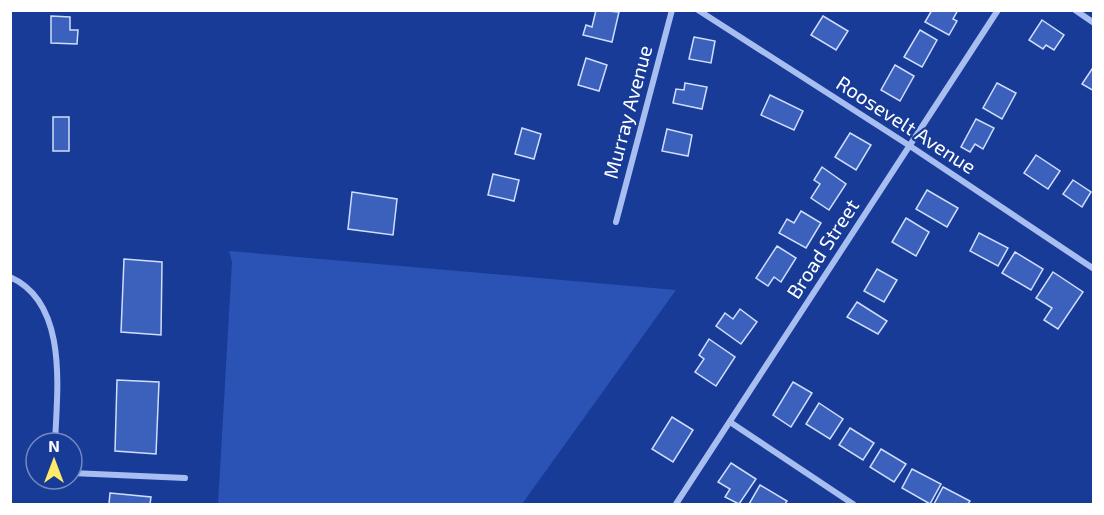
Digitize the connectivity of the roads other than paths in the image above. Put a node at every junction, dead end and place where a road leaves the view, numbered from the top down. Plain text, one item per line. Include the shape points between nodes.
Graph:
1 (672, 10) edge
2 (698, 10) edge
3 (998, 10) edge
4 (1075, 10) edge
5 (1094, 23) edge
6 (910, 146) junction
7 (616, 222) dead end
8 (1094, 269) edge
9 (10, 277) edge
10 (730, 422) junction
11 (55, 431) edge
12 (84, 474) edge
13 (186, 478) dead end
14 (676, 504) edge
15 (853, 504) edge

1 - 7 street, Murray Avenue
2 - 6 street, Roosevelt Avenue
3 - 6 street, Broad Street
4 - 5 street
6 - 8 street, Roosevelt Avenue
6 - 10 street, Broad Street
9 - 11 street via 23,283 40,304 56,344
10 - 14 street, Broad Street
10 - 15 street
12 - 13 street

